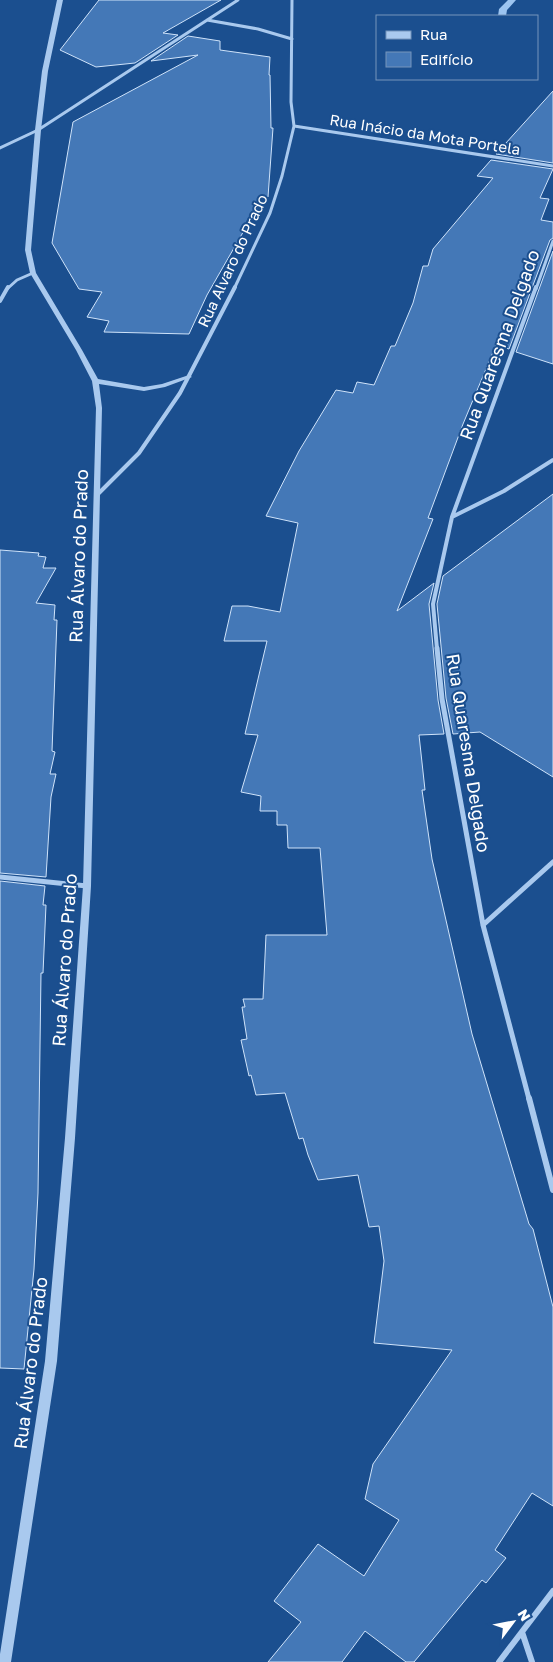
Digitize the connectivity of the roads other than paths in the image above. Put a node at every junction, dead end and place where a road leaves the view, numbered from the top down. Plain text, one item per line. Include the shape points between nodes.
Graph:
1 (60, 0) edge
2 (238, 0) edge
3 (292, 0) edge
4 (207, 20) junction
5 (292, 39) junction
6 (294, 126) junction
7 (38, 130) junction
8 (0, 148) edge
9 (553, 166) edge
10 (553, 241) edge
11 (33, 273) junction
12 (0, 301) edge
13 (189, 377) junction
14 (95, 381) junction
15 (553, 460) edge
16 (97, 495) junction
17 (452, 517) junction
18 (553, 862) edge
19 (0, 878) edge
20 (87, 886) junction
21 (483, 925) junction
22 (553, 1190) edge
23 (553, 1590) edge
24 (522, 1632) junction
25 (5, 1662) edge
26 (499, 1662) edge
27 (532, 1662) edge

1 - 7 street
2 - 4 street
3 - 5 street, Rua Alvaro do Prado
4 - 5 street
4 - 7 street
5 - 6 street, Rua Alvaro do Prado
6 - 9 street, Rua Inácio da Mota Portela
6 - 13 street, Rua Alvaro do Prado via 270,213
7 - 8 street
7 - 11 street via 28,250
10 - 17 street, Rua Quaresma Delgado
11 - 12 street via 21,276 5,289
11 - 14 street, Rua Álvaro do Prado
13 - 14 street via 144,389
13 - 16 street, Rua Alvaro do Prado via 138,452
14 - 16 street, Rua Álvaro do Prado via 99,408
15 - 17 street via 488,502
16 - 20 street, Rua Álvaro do Prado
17 - 21 street, Rua Quaresma Delgado via 433,604 442,699
18 - 21 street
19 - 20 street
20 - 25 street, Rua Álvaro do Prado via 51,1361
21 - 22 street, Rua Quaresma Delgado
23 - 24 street
24 - 26 street
24 - 27 street

